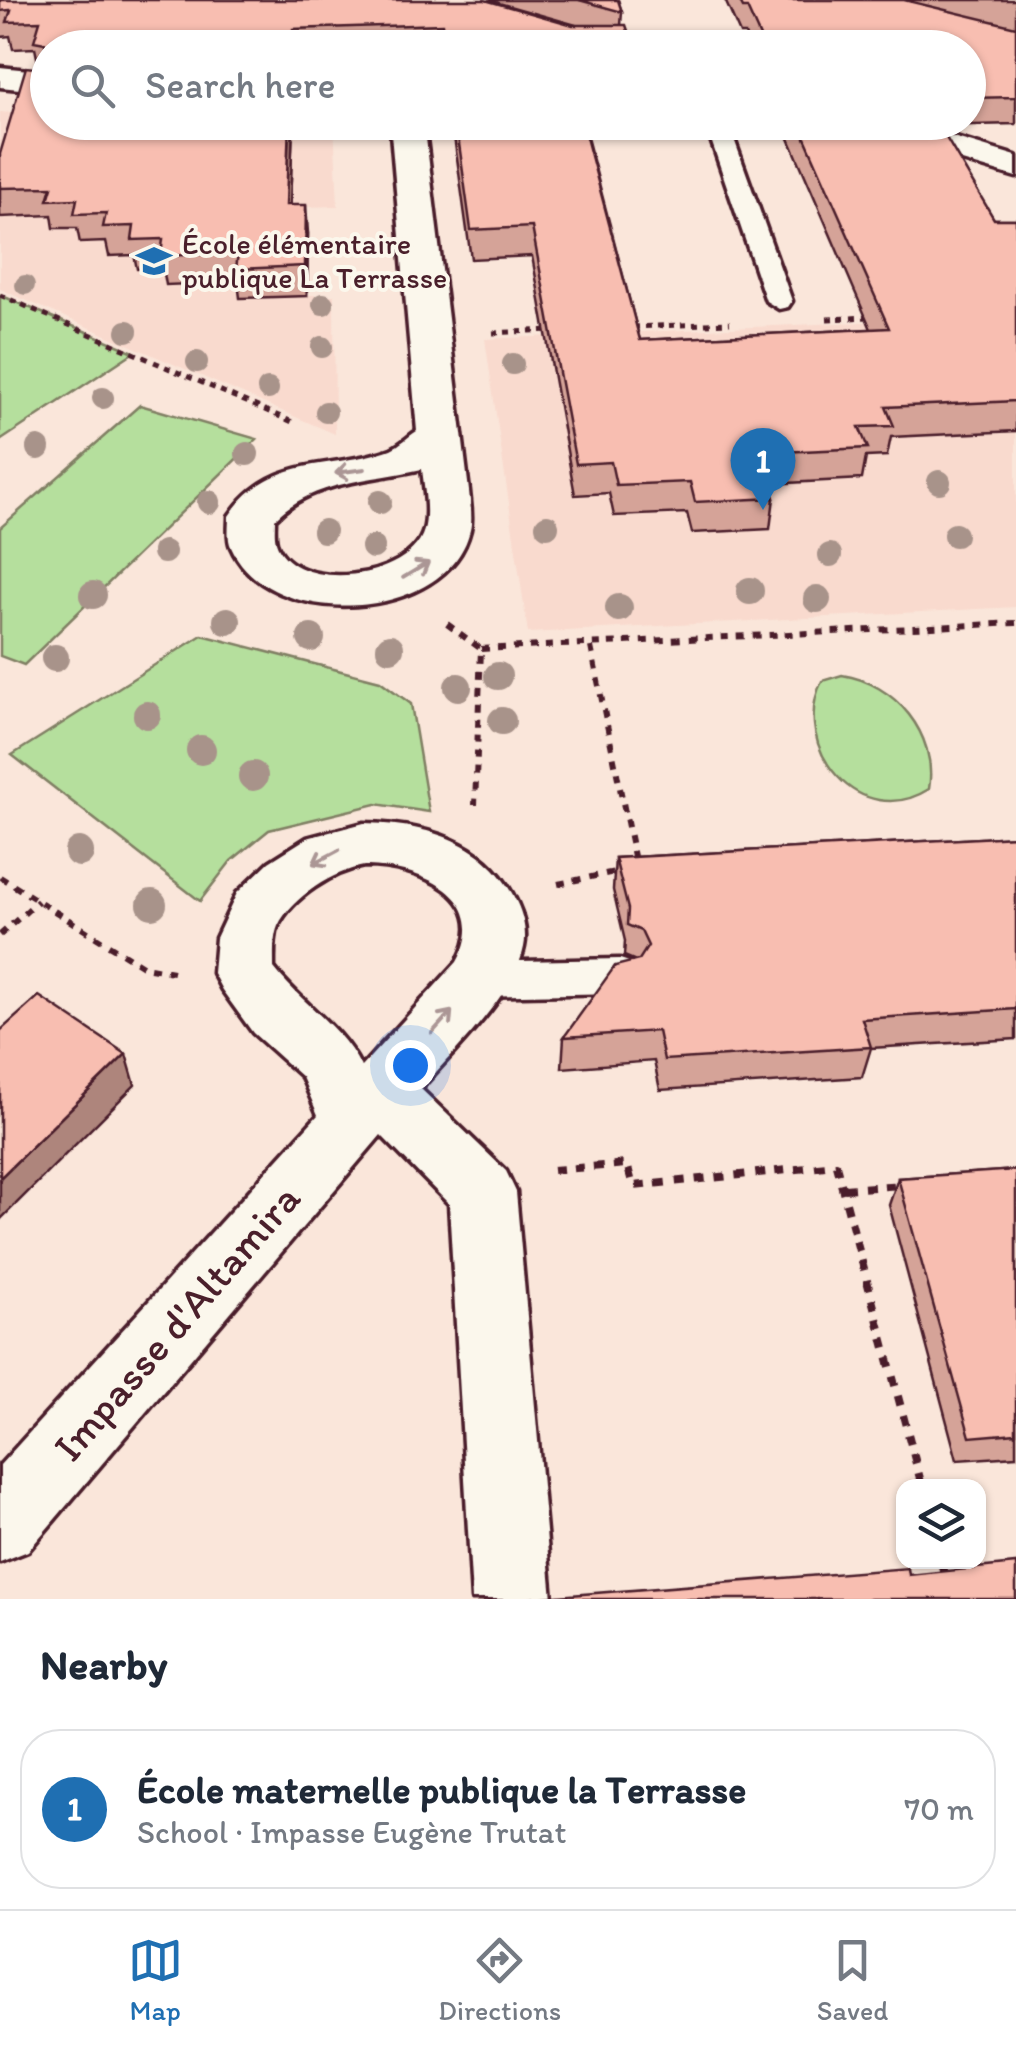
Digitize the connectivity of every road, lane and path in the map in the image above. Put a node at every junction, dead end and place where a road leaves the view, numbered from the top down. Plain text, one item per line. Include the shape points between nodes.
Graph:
1 (0, 77) edge
2 (30, 80) edge
3 (409, 140) edge
4 (722, 140) edge
5 (926, 140) edge
6 (1016, 167) edge
7 (0, 295) edge
8 (779, 302) dead end
9 (879, 316) edge
10 (820, 319) dead end
11 (742, 322) dead end
12 (625, 327) edge
13 (566, 330) edge
14 (429, 336) junction
15 (439, 436) junction
16 (367, 468) junction
17 (396, 582) junction
18 (1016, 623) edge
19 (591, 646) junction
20 (481, 649) junction
21 (655, 866) edge
22 (636, 867) junction
23 (0, 877) edge
24 (488, 900) junction
25 (38, 901) junction
26 (0, 935) edge
27 (243, 973) junction
28 (620, 976) edge
29 (478, 979) junction
30 (366, 1106) junction
31 (921, 1184) edge
32 (634, 1186) dead end
33 (844, 1189) junction
34 (920, 1479) edge
35 (0, 1523) edge
36 (943, 1569) edge
37 (512, 1599) edge
38 (951, 1599) edge

1 - 2 street
3 - 14 street
4 - 8 lane
5 - 6 street
7 - 16 path via 344,445
9 - 10 path
11 - 12 path
13 - 14 path
14 - 15 street
15 - 16 street via 407,459
17 -> 15 street via 434,560 447,530
16 -> 17 street via 278,490 252,516 253,544 270,570 305,586 351,592
17 - 20 path
18 - 19 path
19 - 20 path
19 - 22 path
20 - 24 path via 474,829
21 - 22 path
22 - 24 path
23 - 25 path
24 -> 27 street via 456,863 437,856 399,844 338,849 282,881 249,922
24 - 29 street, Impasse d'Altamira via 495,946
25 - 26 path
25 - 27 path via 144,967 199,976
27 - 30 street via 275,1015
28 - 29 lane
30 -> 29 street, Impasse d'Altamira
30 - 35 street, Impasse d'Altamira
30 - 37 street via 482,1192
31 - 33 path
32 - 33 path via 836,1165
33 - 34 path
36 - 38 path

